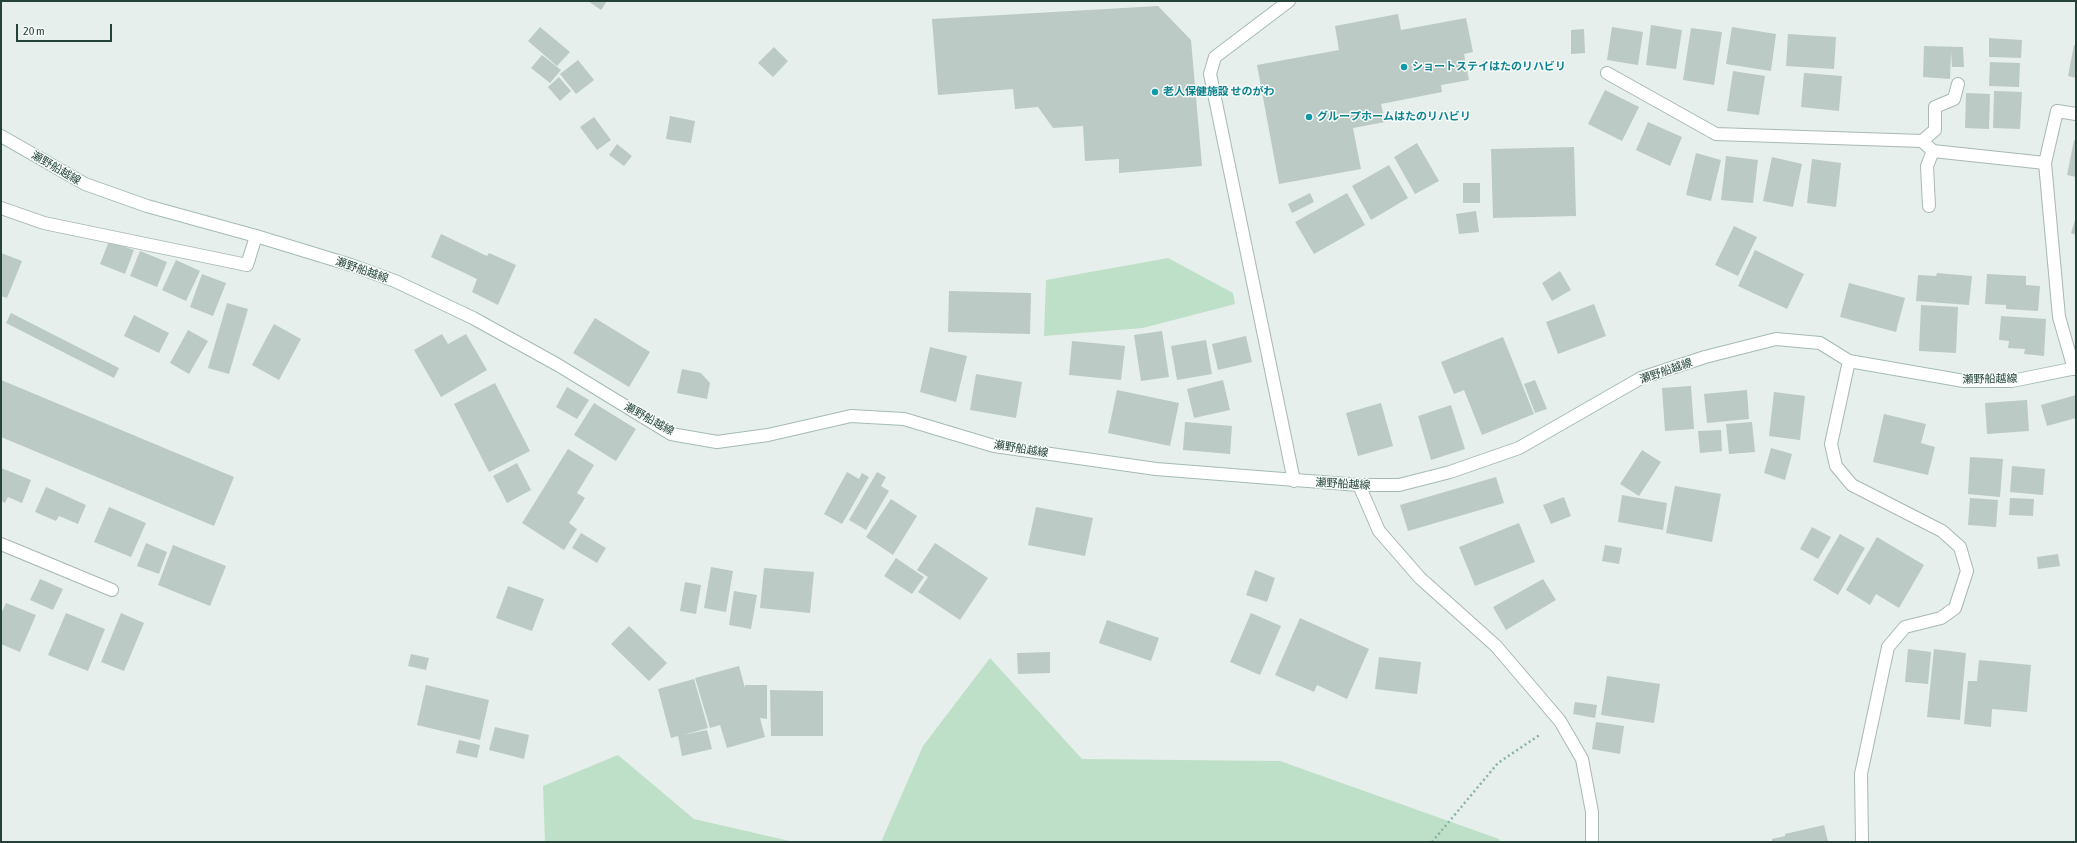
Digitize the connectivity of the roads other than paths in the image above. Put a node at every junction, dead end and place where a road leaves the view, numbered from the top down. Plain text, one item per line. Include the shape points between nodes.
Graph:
1 (1289, 1) edge
2 (1607, 73) dead end
3 (1958, 84) dead end
4 (2076, 114) edge
5 (1, 136) edge
6 (1922, 141) junction
7 (1933, 150) junction
8 (2045, 163) junction
9 (1929, 206) dead end
10 (1, 208) edge
11 (256, 236) junction
12 (1849, 361) junction
13 (2075, 369) edge
14 (1294, 481) junction
15 (1359, 486) junction
16 (1, 544) edge
17 (112, 590) dead end
18 (1592, 842) edge
19 (1862, 842) edge

1 - 14 street via 1215,57 1210,74
2 - 6 street via 1716,134
3 - 6 street via 1954,99 1935,107 1935,130
4 - 8 street via 2057,111
5 - 11 street, 瀬野船越線 via 85,184 147,206
6 - 7 street
7 - 8 street
7 - 9 street via 1927,166
8 - 13 street via 2059,317
10 - 11 street via 44,223 247,265
11 - 14 street, 瀬野船越線 via 395,281 473,318 558,365 671,434 717,442 768,435 851,416 904,419 994,446 1156,469
12 - 13 street, 瀬野船越線 via 1964,381 2012,381
12 - 15 street, 瀬野船越線 via 1820,343 1776,339 1641,378 1519,448 1450,472 1399,485
12 - 19 street via 1831,444 1836,466 1852,485 1942,531 1960,547 1967,571 1955,608 1941,618 1905,627 1888,647 1861,774
14 - 15 street, 瀬野船越線
15 - 18 street via 1379,531 1420,578 1496,646 1560,721 1582,759 1592,812
16 - 17 street

